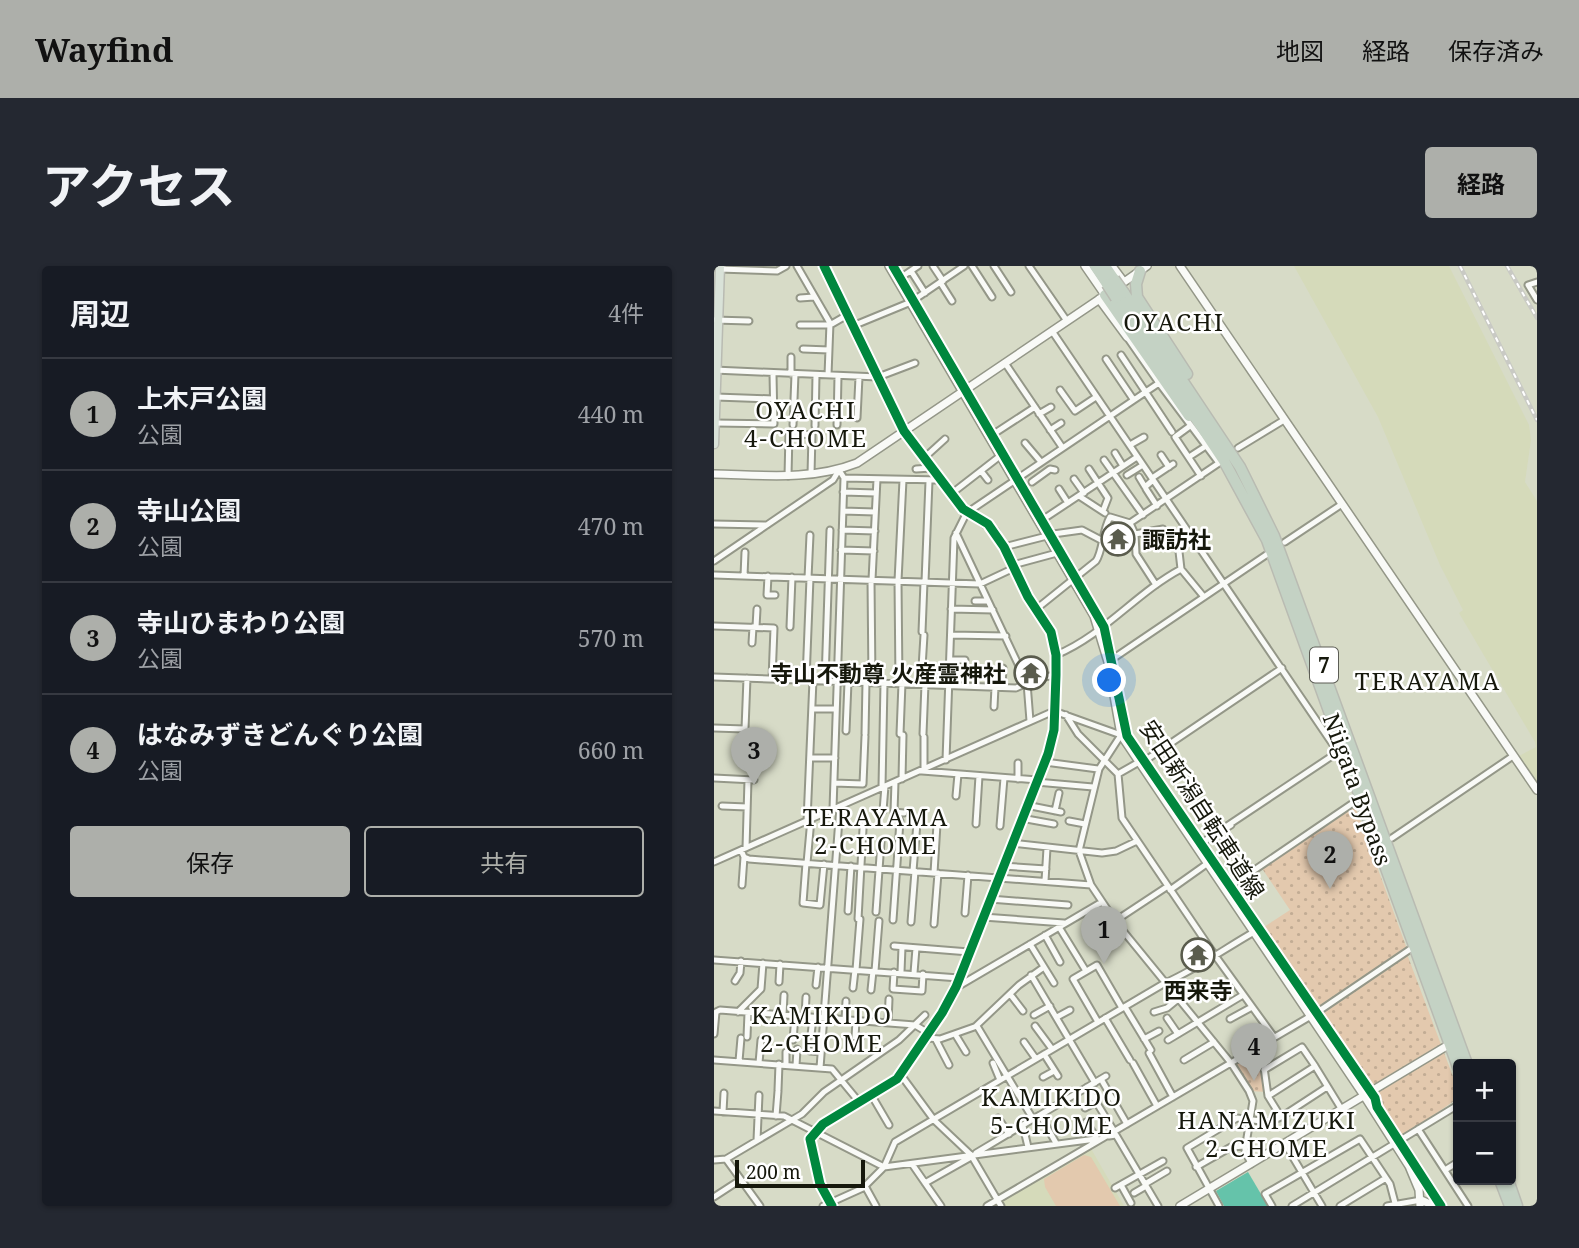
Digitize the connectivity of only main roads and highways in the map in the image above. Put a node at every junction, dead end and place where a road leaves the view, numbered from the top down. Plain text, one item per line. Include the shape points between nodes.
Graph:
1 (1095, 266) edge
2 (1105, 266) edge
3 (719, 268) edge
4 (1144, 269) edge
5 (1117, 287) junction
6 (1102, 297) road end
7 (1137, 297) junction
8 (716, 320) edge
9 (715, 370) edge
10 (716, 397) edge
11 (715, 423) edge
12 (714, 444) edge
13 (1224, 461) junction
14 (1240, 467) junction
15 (1455, 1059) edge
16 (1465, 1059) edge
17 (1500, 1185) edge
18 (1510, 1185) edge
19 (1508, 1206) edge
20 (1518, 1206) edge

1 - 5 highway, Niigata Bypass / 7
2 - 5 highway, Niigata Bypass / 7
3 - 8 main road
4 - 7 highway via 1136,284
5 - 7 highway
5 - 13 highway, Niigata Bypass / 7
5 - 14 highway, Niigata Bypass / 7
6 - 13 highway
7 - 14 highway via 1227,438
8 - 9 main road
9 - 10 main road
10 - 11 main road
11 - 12 main road
13 - 15 highway, Niigata Bypass / 7 via 1282,576
14 - 16 highway, Niigata Bypass / 7 via 1304,609
17 - 19 highway
18 - 20 highway

